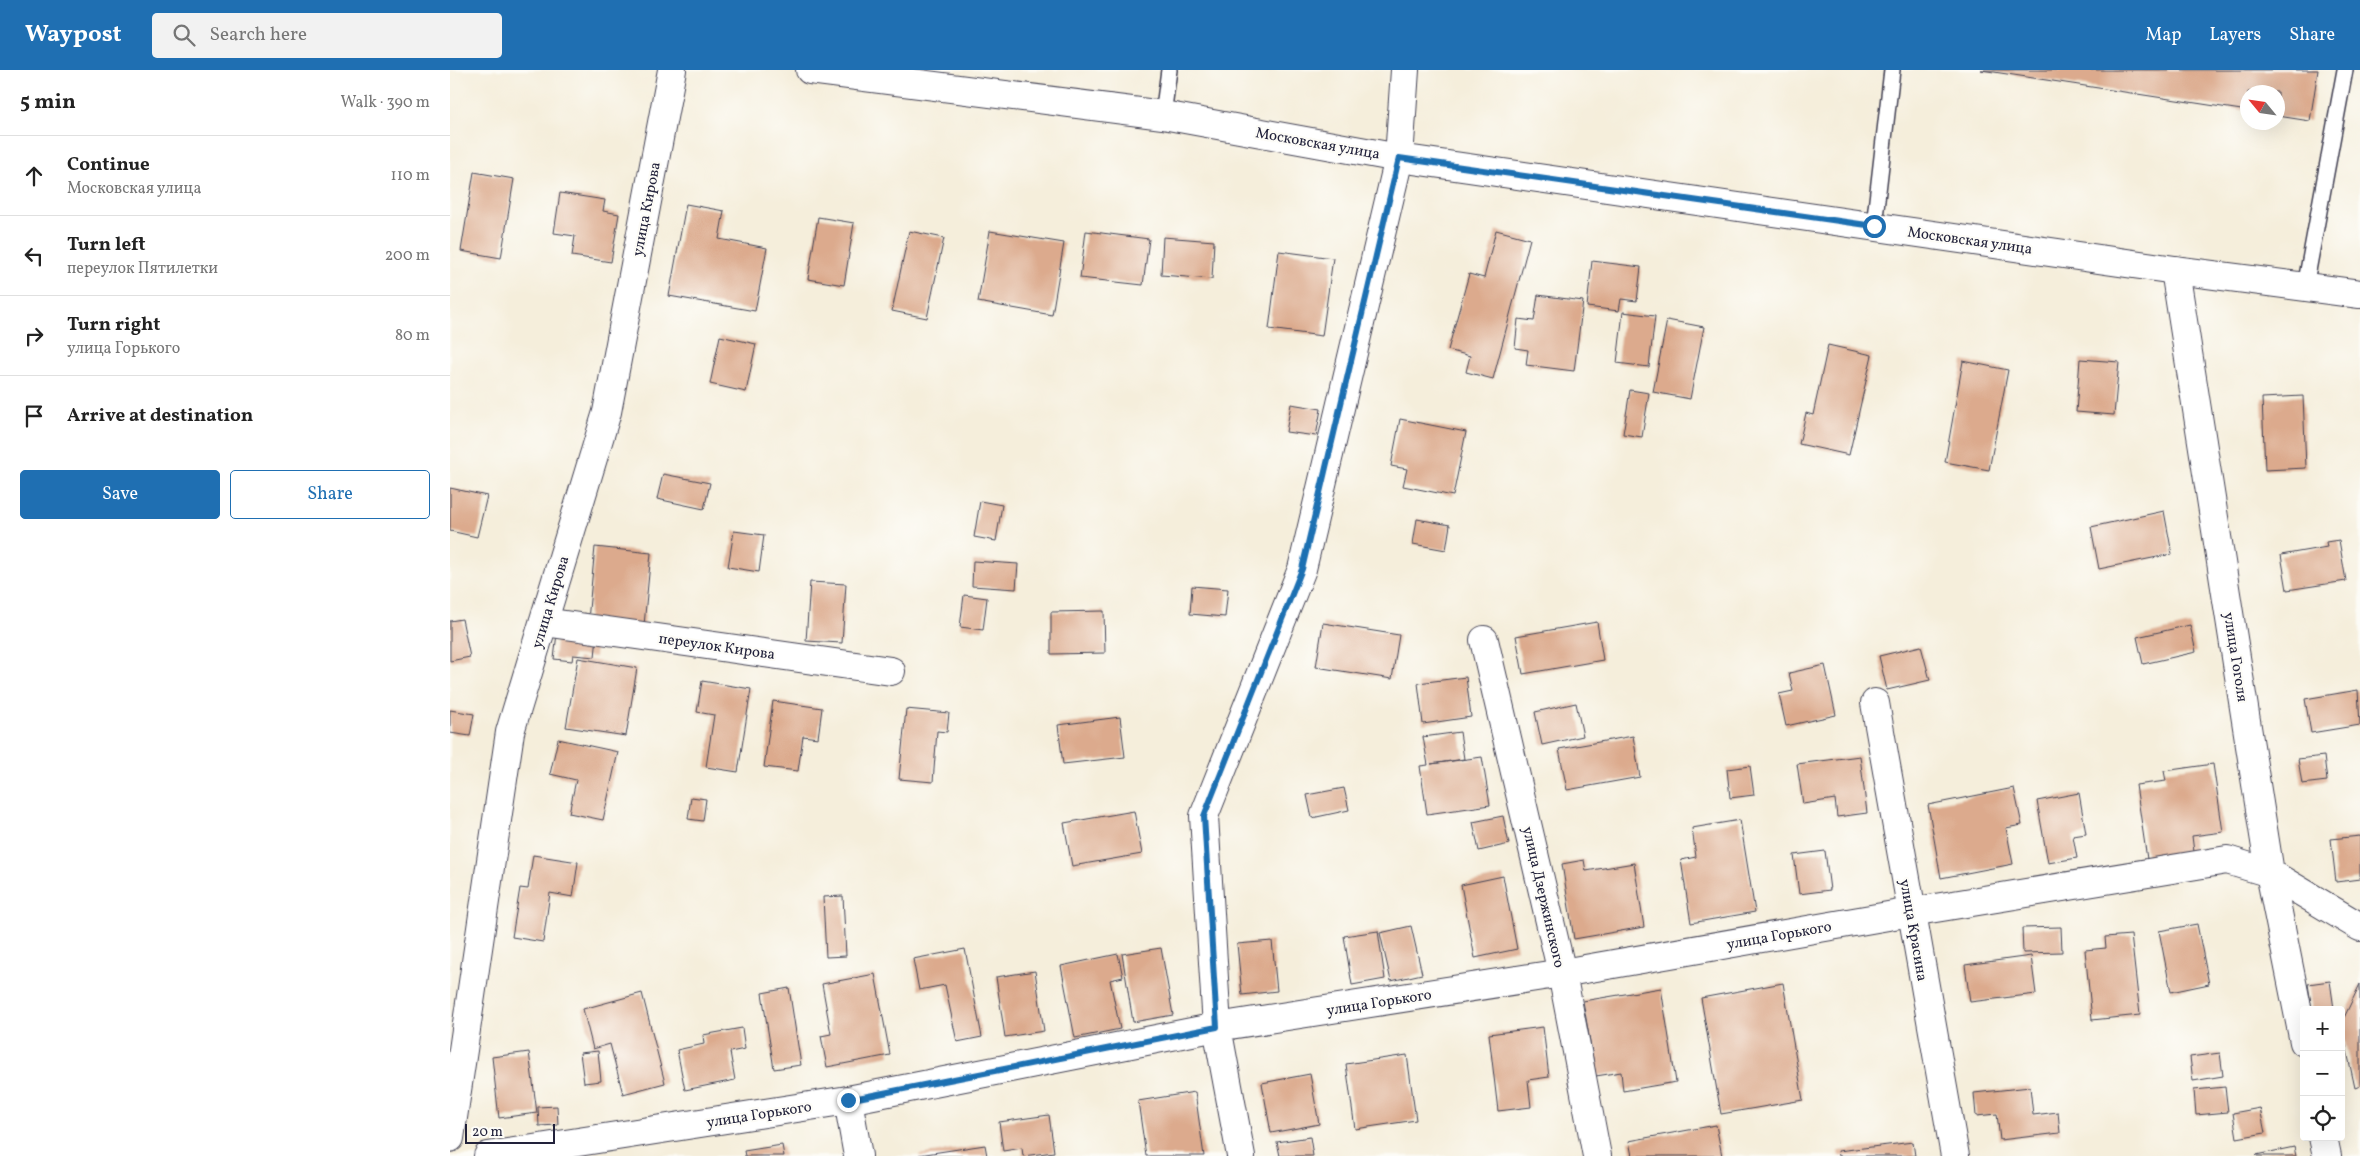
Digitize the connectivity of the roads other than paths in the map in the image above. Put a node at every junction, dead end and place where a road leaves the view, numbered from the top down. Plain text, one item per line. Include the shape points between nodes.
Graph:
1 (672, 70) edge
2 (810, 70) edge
3 (1169, 70) edge
4 (1405, 70) edge
5 (1892, 70) edge
6 (2345, 70) edge
7 (1163, 115) junction
8 (1399, 158) junction
9 (1874, 226) junction
10 (2175, 270) junction
11 (2305, 287) junction
12 (2360, 294) edge
13 (544, 622) junction
14 (1484, 640) dead end
15 (891, 671) dead end
16 (1875, 703) dead end
17 (2270, 873) junction
18 (1911, 912) junction
19 (2360, 927) edge
20 (1562, 973) junction
21 (2300, 1022) edge
22 (1217, 1027) junction
23 (848, 1100) junction
24 (450, 1138) edge
25 (2324, 1141) edge
26 (488, 1156) edge
27 (858, 1156) edge
28 (1241, 1156) edge
29 (1597, 1156) edge
30 (1955, 1156) edge
31 (2327, 1156) edge

1 - 13 street, улица Кирова via 607,412
2 - 7 street, Московская улица
3 - 7 lane
4 - 8 street
5 - 9 lane
6 - 11 lane
7 - 8 street, Московская улица
8 - 9 street, Московская улица
8 - 22 street via 1302,569 1204,816
9 - 10 street, Московская улица
10 - 11 street, Московская улица
10 - 17 street, улица Гоголя
11 - 12 street, Московская улица
13 - 15 street, переулок Кирова
13 - 24 street, улица Кирова via 510,732
14 - 20 street, улица Дзержинского
16 - 18 street, улица Красина
17 - 18 street, улица Горького via 2227,860
17 - 19 street, улица Горького
17 - 21 street, улица Гоголя
18 - 20 street, улица Горького
18 - 30 street, улица Красина
20 - 22 street, улица Горького
20 - 29 street, улица Дзержинского
22 - 23 street, улица Горького
22 - 28 street
23 - 26 street, улица Горького
23 - 27 street
25 - 31 street

